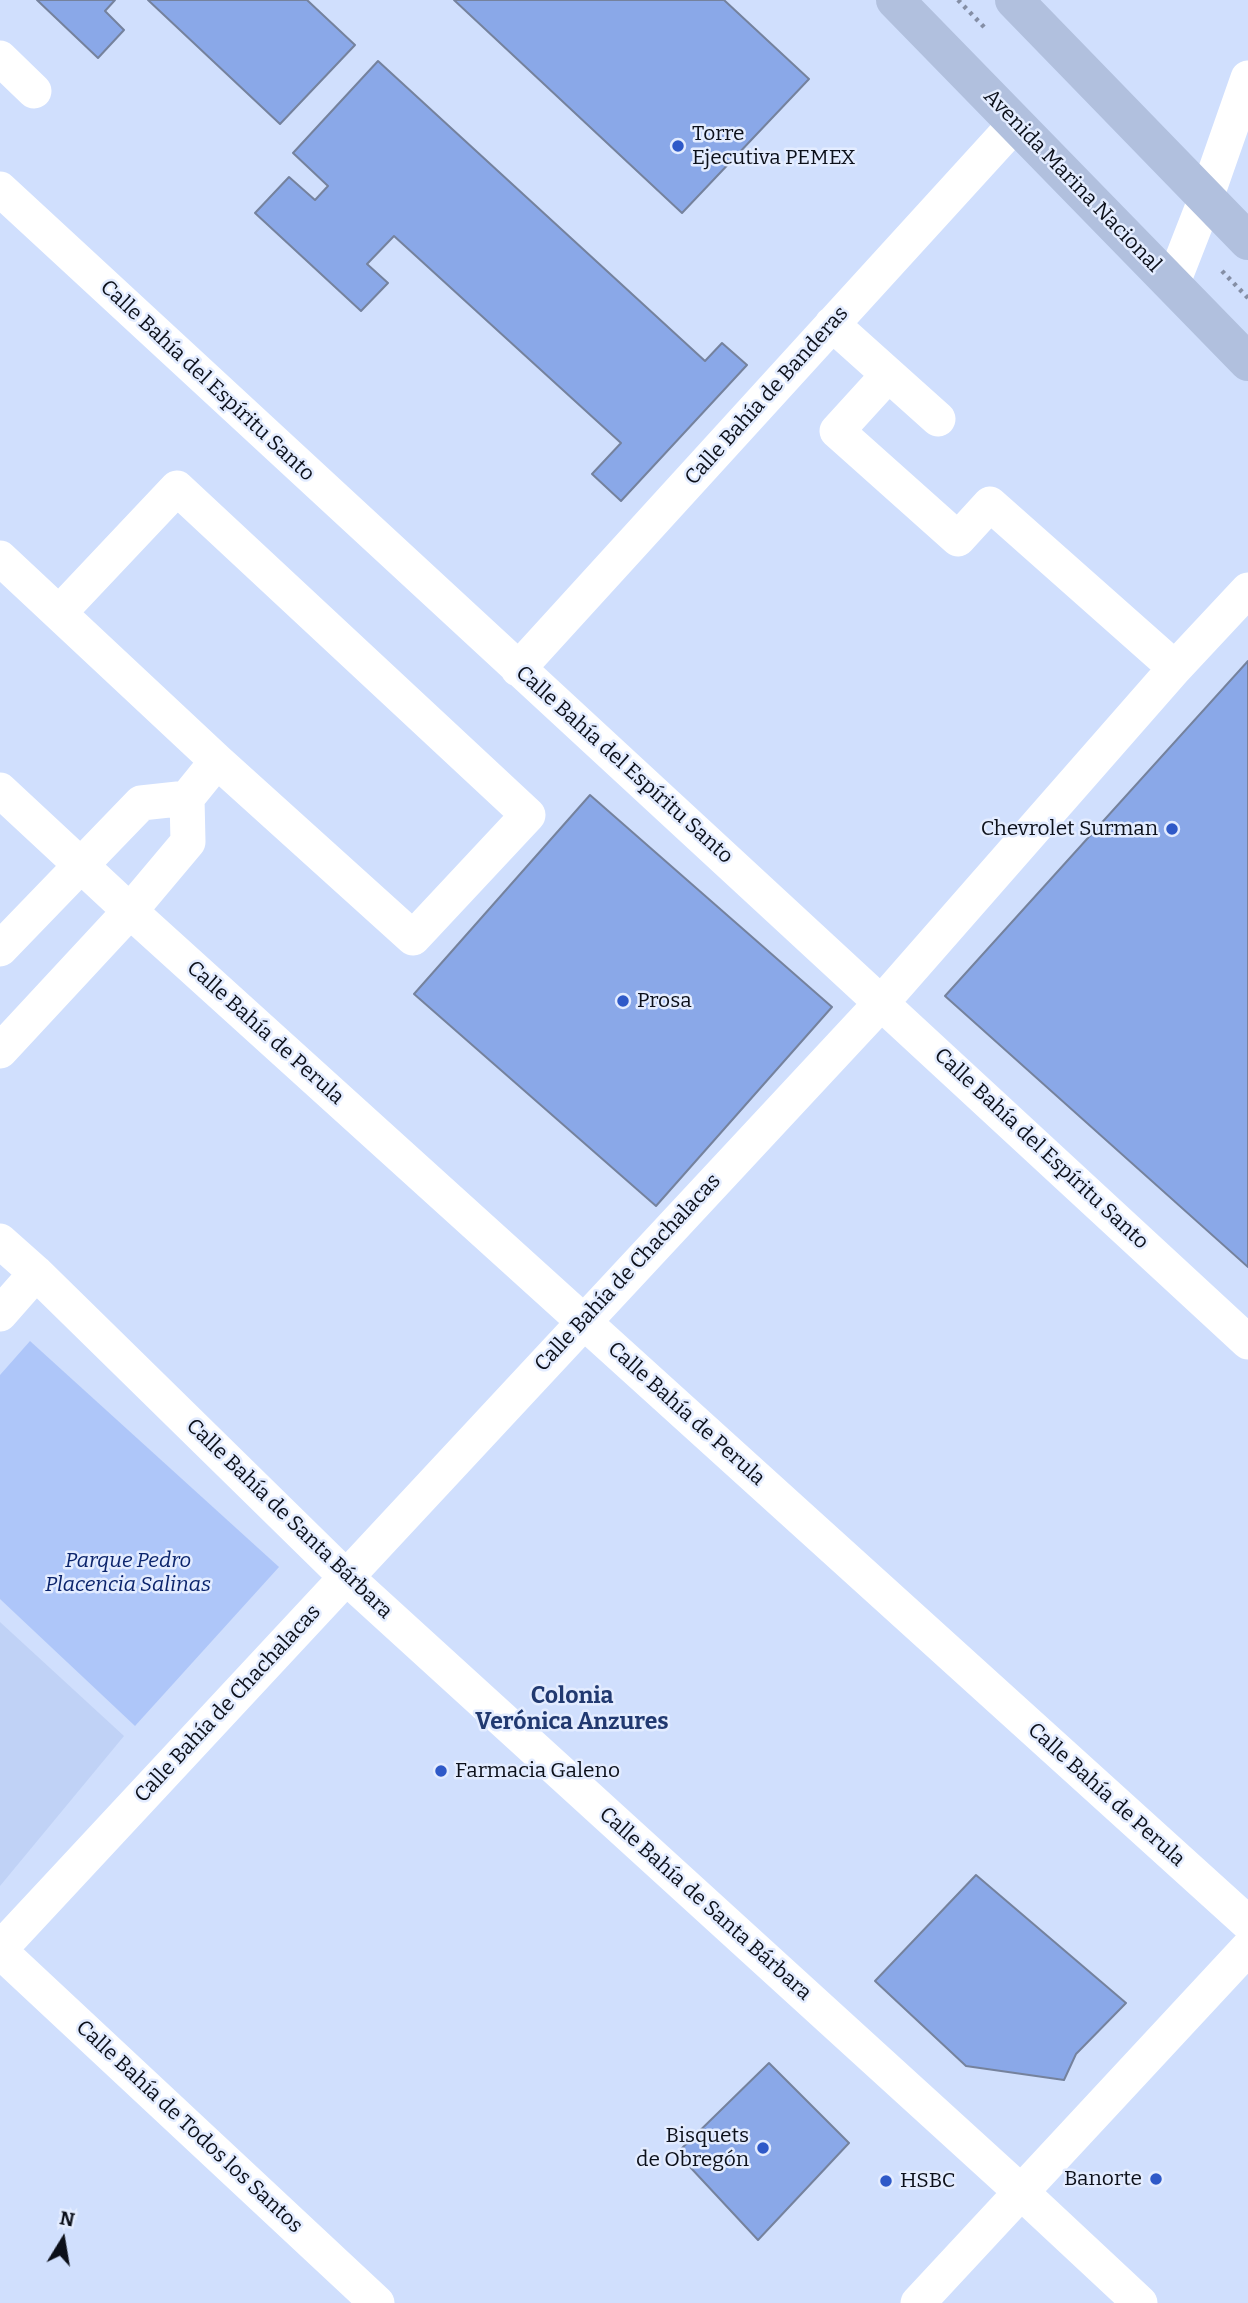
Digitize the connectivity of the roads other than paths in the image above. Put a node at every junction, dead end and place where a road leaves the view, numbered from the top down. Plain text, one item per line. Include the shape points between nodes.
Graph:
1 (895, 0) edge
2 (1014, 0) edge
3 (0, 58) edge
4 (1248, 78) edge
5 (34, 91) dead end
6 (1016, 123) junction
7 (0, 189) edge
8 (1206, 198) junction
9 (1248, 241) edge
10 (1172, 285) junction
11 (832, 324) junction
12 (1248, 362) edge
13 (888, 375) junction
14 (938, 419) dead end
15 (0, 558) edge
16 (1248, 590) edge
17 (59, 613) junction
18 (518, 668) junction
19 (1175, 668) junction
20 (217, 761) junction
21 (0, 790) edge
22 (187, 798) junction
23 (81, 866) junction
24 (130, 911) junction
25 (0, 949) edge
26 (883, 1001) junction
27 (0, 1051) edge
28 (0, 1241) edge
29 (36, 1273) junction
30 (0, 1314) edge
31 (584, 1321) junction
32 (1248, 1342) edge
33 (346, 1577) junction
34 (1248, 1923) edge
35 (1248, 1948) edge
36 (0, 1950) edge
37 (1020, 2191) junction
38 (377, 2303) edge
39 (918, 2303) edge
40 (1140, 2303) edge

1 - 6 main road, Avenida Marina Nacional
2 - 8 main road
3 - 5 street
4 - 8 street
6 - 10 main road, Avenida Marina Nacional
6 - 11 street, Calle Bahía de Banderas
7 - 18 street, Calle Bahía del Espíritu Santo
8 - 9 main road
8 - 10 street
10 - 12 main road, Avenida Marina Nacional
11 - 13 street
11 - 18 street, Calle Bahía de Banderas
13 - 14 street
13 - 19 street via 837,431 958,539 990,504
15 - 17 street
16 - 19 street, Calle Bahía de Chachalacas
17 - 20 street
17 - 20 street via 177,488 528,815 413,938
18 - 26 street, Calle Bahía del Espíritu Santo
19 - 26 street, Calle Bahía de Chachalacas
20 - 22 street
21 - 23 street, Calle Bahía de Perula
22 - 23 street via 141,803
22 - 24 street via 188,842
23 - 24 street, Calle Bahía de Perula
23 - 25 street
24 - 27 street
24 - 31 street, Calle Bahía de Perula
26 - 31 street, Calle Bahía de Chachalacas
26 - 32 street, Calle Bahía del Espíritu Santo
28 - 29 street, Calle Bahía de Santa Bárbara
29 - 30 street
29 - 33 street, Calle Bahía de Santa Bárbara
31 - 33 street, Calle Bahía de Chachalacas
31 - 34 street, Calle Bahía de Perula
33 - 36 street, Calle Bahía de Chachalacas
33 - 37 street, Calle Bahía de Santa Bárbara
35 - 37 street
36 - 38 street, Calle Bahía de Todos los Santos
37 - 39 street
37 - 40 street, Calle Bahía de Santa Bárbara

